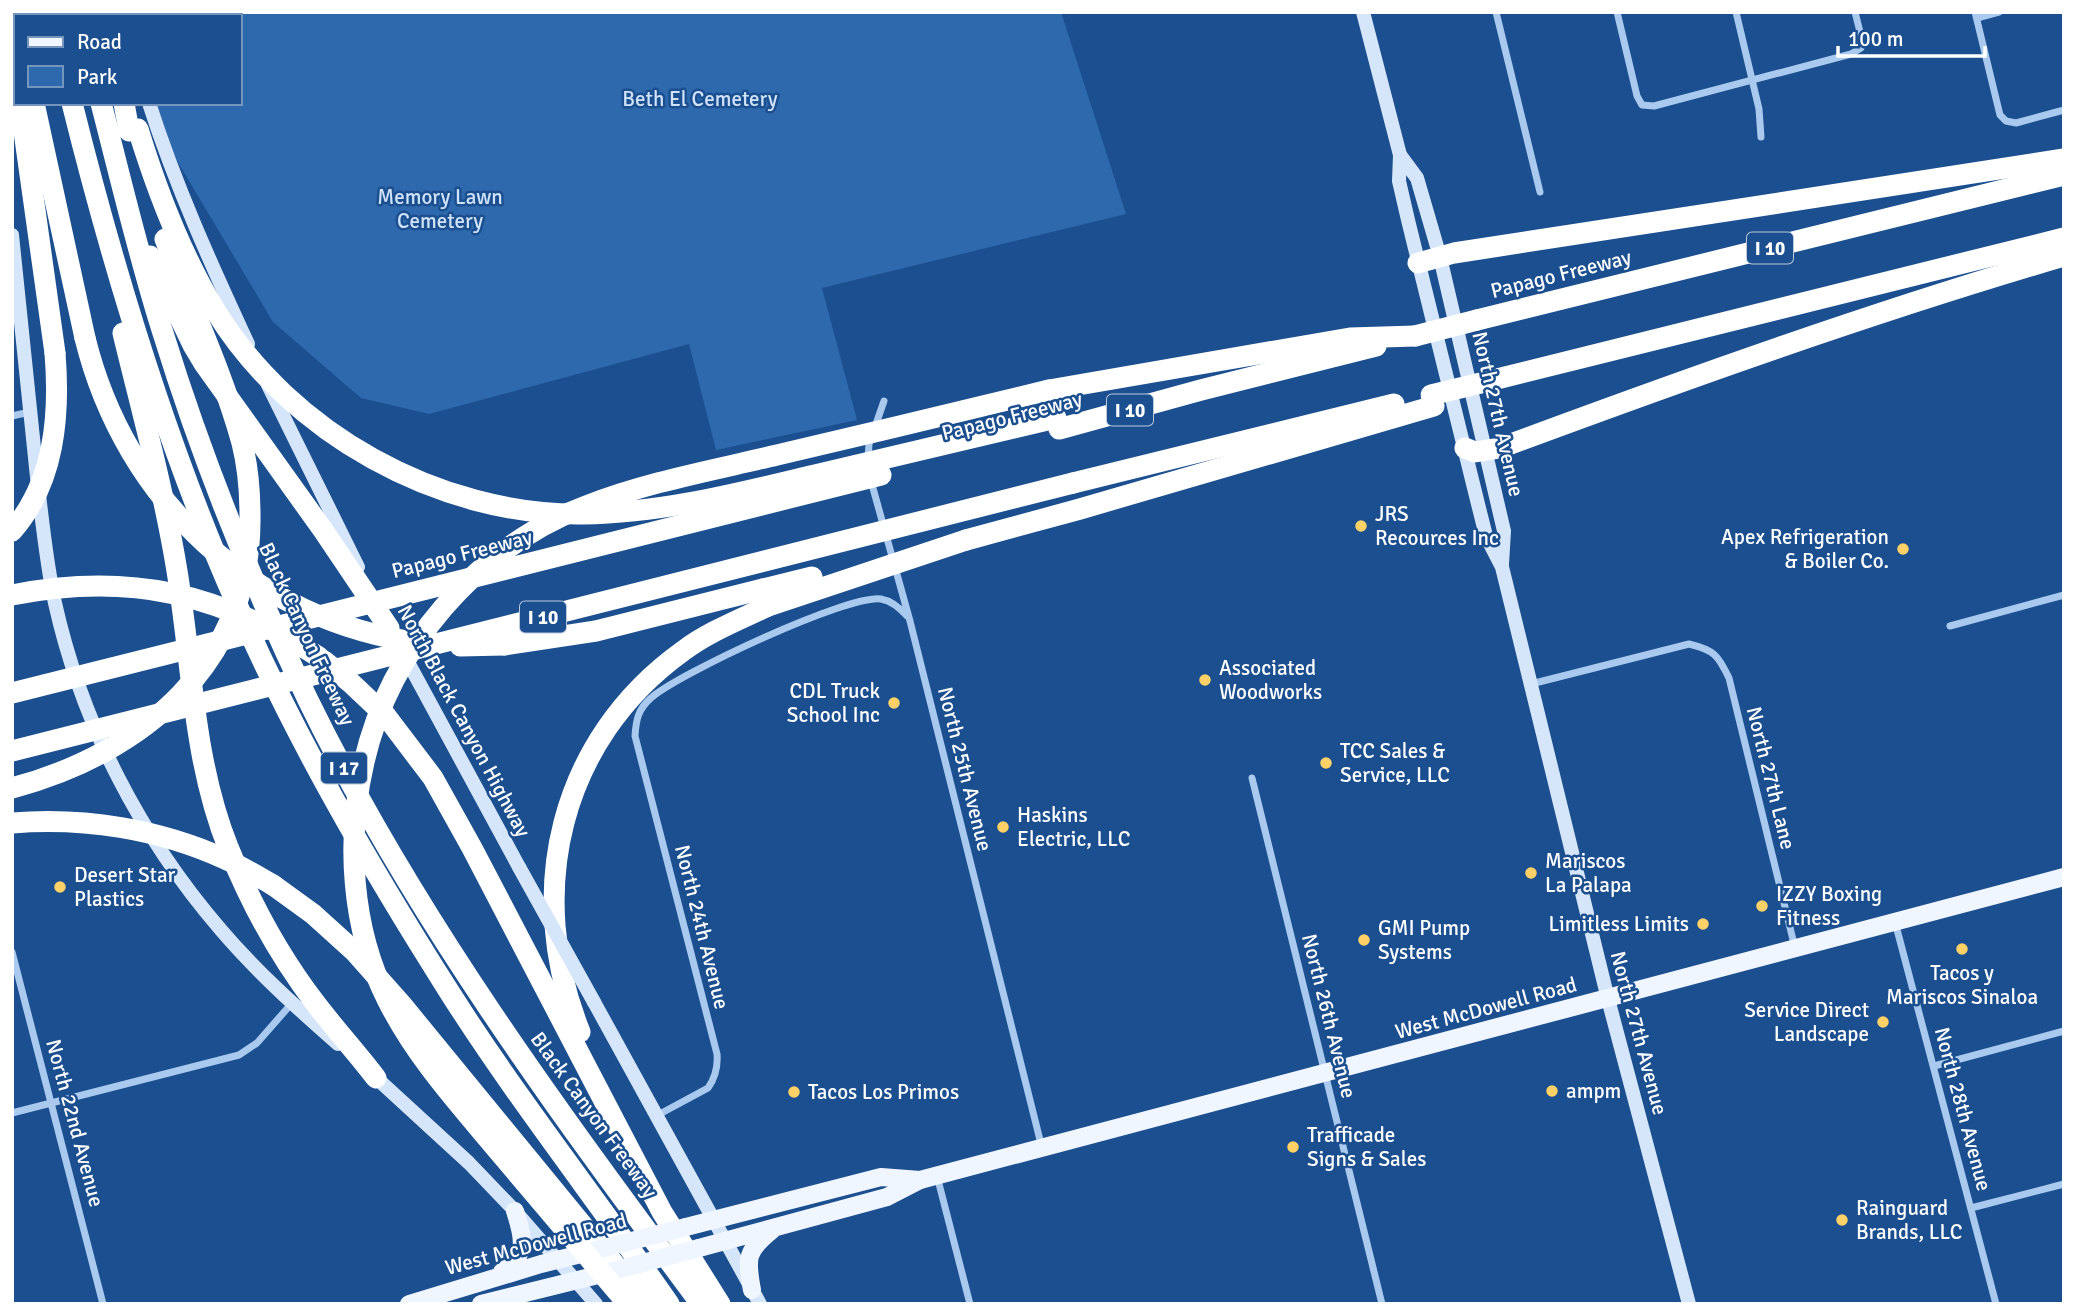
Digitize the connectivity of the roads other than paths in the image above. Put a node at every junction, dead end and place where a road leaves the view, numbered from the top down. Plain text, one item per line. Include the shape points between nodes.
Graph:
1 (1363, 12) edge
2 (1496, 12) edge
3 (1617, 12) edge
4 (1736, 12) edge
5 (1855, 12) edge
6 (1999, 12) edge
7 (1976, 15) edge
8 (1753, 80) junction
9 (20, 105) edge
10 (34, 105) edge
11 (73, 105) edge
12 (102, 105) edge
13 (125, 105) edge
14 (130, 105) edge
15 (150, 105) edge
16 (2064, 110) edge
17 (133, 130) junction
18 (1761, 137) dead end
19 (1400, 155) junction
20 (2064, 159) edge
21 (89, 170) junction
22 (2064, 175) edge
23 (1540, 192) dead end
24 (128, 208) junction
25 (12, 235) edge
26 (2064, 239) edge
27 (2064, 256) edge
28 (1440, 257) junction
29 (1419, 263) junction
30 (1415, 336) junction
31 (1432, 400) junction
32 (884, 401) dead end
33 (30, 412) junction
34 (12, 416) edge
35 (1058, 424) junction
36 (1476, 450) junction
37 (12, 531) edge
38 (1502, 567) junction
39 (12, 595) edge
40 (2064, 595) edge
41 (765, 598) junction
42 (910, 621) junction
43 (1950, 625) dead end
44 (389, 628) junction
45 (1531, 684) junction
46 (12, 692) edge
47 (12, 751) edge
48 (1252, 778) dead end
49 (12, 788) edge
50 (12, 823) edge
51 (2064, 877) edge
52 (1895, 922) junction
53 (1795, 949) junction
54 (12, 952) edge
55 (1608, 999) junction
56 (292, 1003) junction
57 (2064, 1031) edge
58 (498, 1063) junction
59 (1934, 1066) junction
60 (1325, 1074) junction
61 (376, 1078) junction
62 (51, 1103) junction
63 (609, 1109) junction
64 (12, 1113) edge
65 (656, 1116) junction
66 (1042, 1148) junction
67 (929, 1178) junction
68 (2064, 1184) edge
69 (1971, 1208) junction
70 (515, 1211) junction
71 (715, 1220) junction
72 (775, 1227) junction
73 (726, 1241) junction
74 (557, 1260) junction
75 (494, 1278) junction
76 (575, 1281) junction
77 (756, 1297) edge
78 (103, 1304) edge
79 (409, 1304) edge
80 (481, 1304) edge
81 (596, 1304) edge
82 (628, 1304) edge
83 (647, 1304) edge
84 (670, 1304) edge
85 (680, 1304) edge
86 (701, 1304) edge
87 (720, 1304) edge
88 (970, 1304) edge
89 (1382, 1304) edge
90 (1689, 1304) edge
91 (1996, 1304) edge

1 - 19 main road, North 27th Avenue
2 - 23 street
3 - 8 street via 1642,106
4 - 8 street
5 - 8 street via 1861,48
6 - 7 street
7 - 16 street via 2000,115 2016,123
8 - 18 street
9 - 37 highway, bridge via 58,396 49,459 27,510
10 - 41 highway, bridge via 85,338 102,392 135,460 168,505 228,564 273,594 325,619 385,638 448,646 504,645
11 - 21 highway, I 17
12 - 24 highway, Black Canyon Freeway / I 17
13 - 17 highway
14 - 17 highway
15 - 44 main road, North Black Canyon Highway via 169,166 205,251
17 - 35 highway, bridge via 188,259 216,311 248,355 311,418 349,445 391,469 450,493 483,503 556,513 639,510 701,501
17 - 49 highway, bridge via 148,194 242,444 250,483 247,562 221,638 176,702 145,728 95,758
19 - 28 main road, North 27th Avenue via 1417,178
19 - 29 main road, North 27th Avenue via 1399,181
20 - 28 highway
21 - 58 highway, I 17 via 155,392 236,603 329,788 413,934
21 - 61 highway via 104,258 170,531 203,756 218,818 275,943 314,1002
22 - 30 highway, Papago Freeway / I 10, bridge
24 - 44 highway via 193,345
24 - 86 highway, Black Canyon Freeway / I 17 via 160,324 217,489 322,727 394,860 468,979
25 - 33 main road
26 - 31 highway, I 10, bridge
27 - 36 highway
28 - 29 highway
28 - 36 main road, North 27th Avenue
29 - 36 main road, North 27th Avenue
30 - 35 highway, Papago Freeway / I 10
30 - 82 highway, bridge via 1350,338 1049,390 583,506 498,555 465,583 433,620 389,691 366,753 354,827 365,937 396,1016 427,1063
31 - 41 highway, bridge via 1080,509
31 - 47 highway, I 10, bridge via 1073,483
32 - 42 street, North 25th Avenue via 869,444 867,468
33 - 34 street
33 - 56 main road via 55,603 85,702 116,775 191,894
35 - 46 highway, Papago Freeway / I 10, bridge
36 - 38 main road, North 27th Avenue via 1486,536
36 - 38 main road, North 27th Avenue via 1504,531
38 - 45 main road, North 27th Avenue
39 - 63 highway, bridge via 92,585 167,591 236,613 276,632 351,682 386,716 433,778
40 - 43 street
41 - 63 highway via 685,649 631,696 606,727 572,794 559,841 556,939 565,988
42 - 65 street, North 24th Avenue via 882,599 854,602 685,676 649,699 637,715 635,736 718,1063 708,1088
42 - 66 street, North 25th Avenue
44 - 65 main road, North Black Canyon Highway, bridge
45 - 53 street, North 27th Lane via 1689,644 1719,657 1729,678
45 - 55 main road, North 27th Avenue
48 - 60 street, North 26th Avenue
50 - 83 highway, bridge via 89,822 183,843 273,885 313,914 402,1005
51 - 52 main road, West McDowell Road
52 - 53 main road, West McDowell Road
52 - 59 street, North 28th Avenue
53 - 55 main road, West McDowell Road
54 - 62 street, North 22nd Avenue
55 - 60 main road, West McDowell Road
55 - 90 main road, North 27th Avenue
56 - 61 main road
56 - 62 street via 257,1043 239,1055
57 - 59 street
58 - 84 highway, I 17
58 - 85 highway via 508,1067 527,1091
59 - 69 street, North 28th Avenue
60 - 66 main road, West McDowell Road
60 - 89 street, North 26th Avenue
61 - 70 main road
62 - 64 street
62 - 78 street, North 22nd Avenue
63 - 87 highway via 662,1212
65 - 71 main road, North Black Canyon Highway
66 - 67 main road, West McDowell Road
67 - 71 main road, West McDowell Road via 881,1177
67 - 72 main road, West McDowell Road via 887,1197
67 - 88 street
68 - 69 street
69 - 91 street, North 28th Avenue
70 - 74 main road
70 - 75 main road via 521,1254
71 - 73 main road, North Black Canyon Highway
71 - 74 main road, West McDowell Road, bridge
72 - 73 main road, West McDowell Road
72 - 77 main road via 749,1254
73 - 76 main road, West McDowell Road, bridge
73 - 77 main road, North Black Canyon Highway
74 - 75 main road, West McDowell Road
74 - 76 main road
75 - 79 main road, West McDowell Road
76 - 80 main road, West McDowell Road
76 - 81 main road

